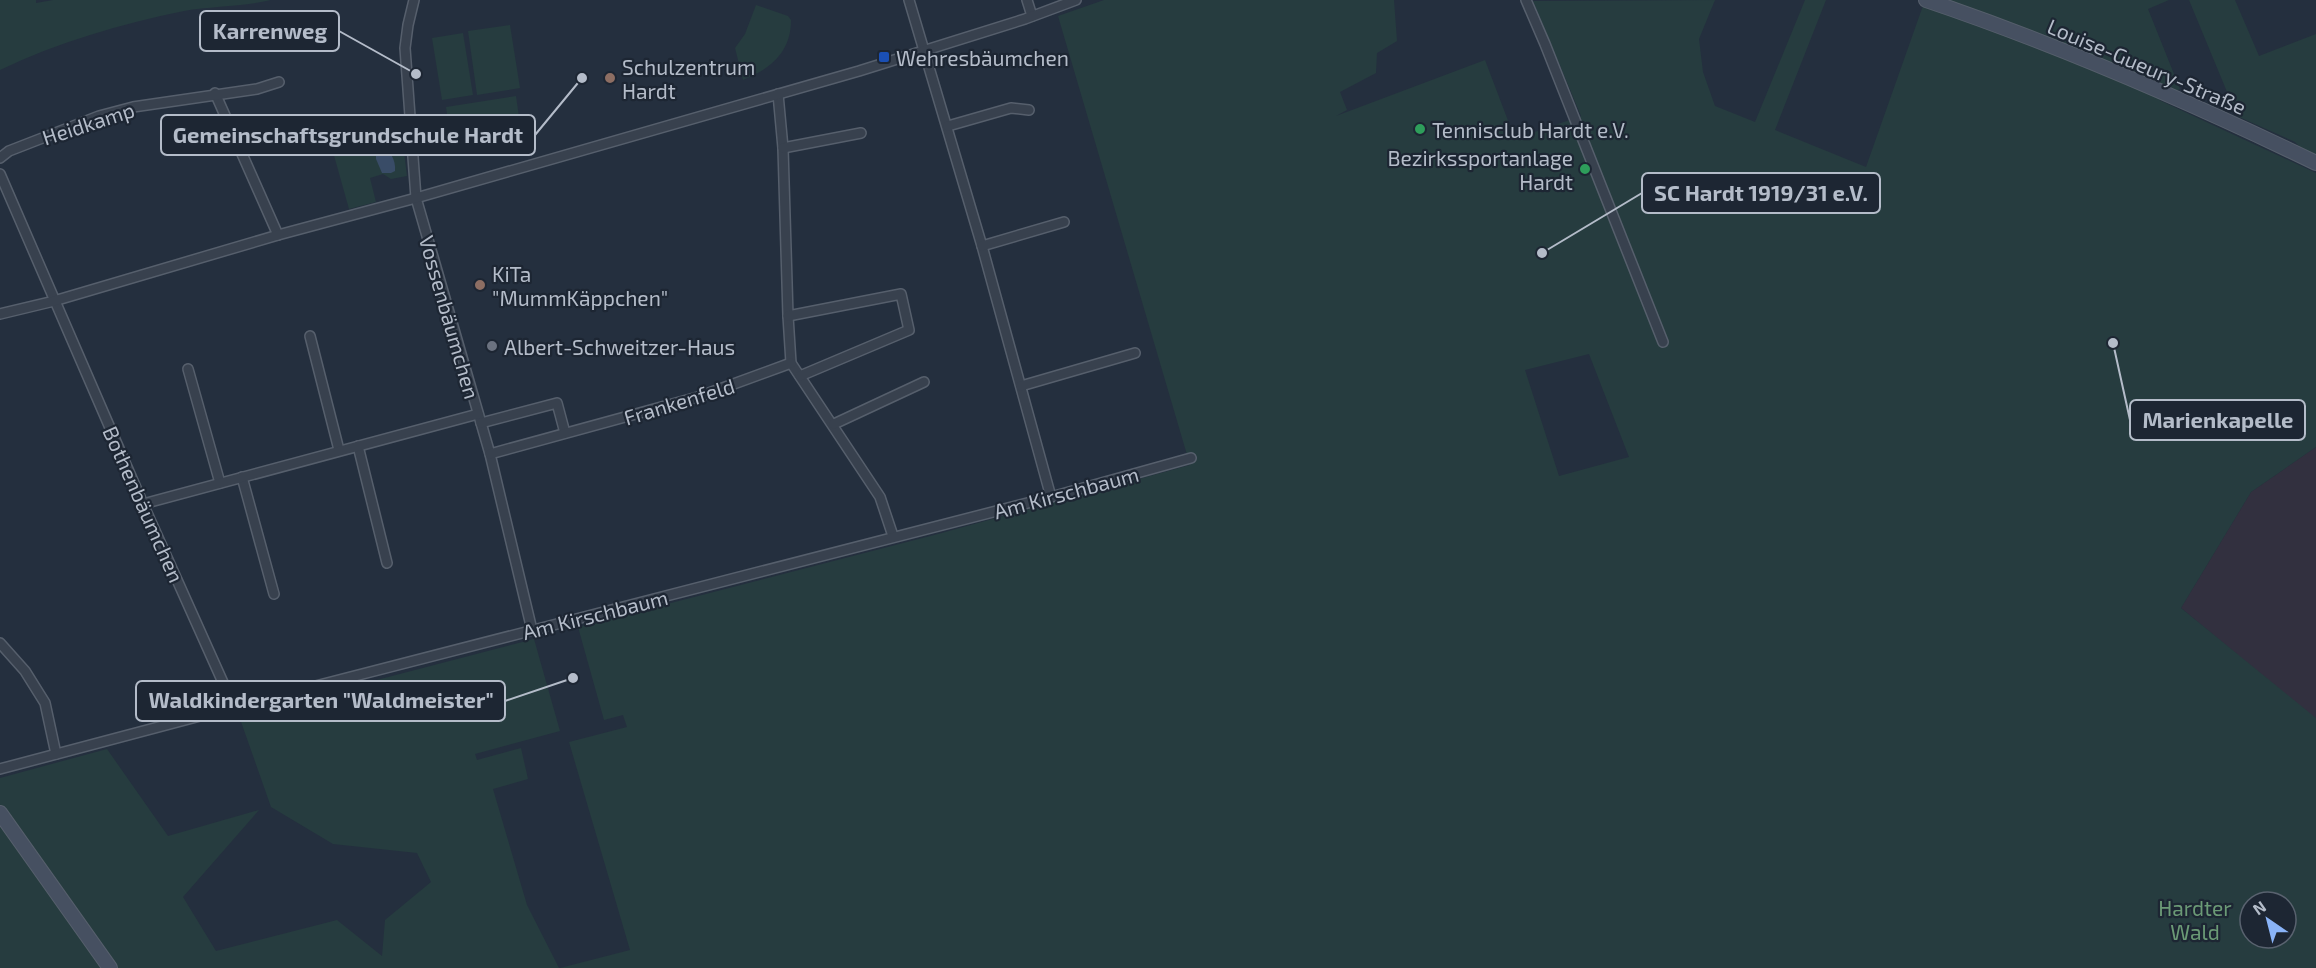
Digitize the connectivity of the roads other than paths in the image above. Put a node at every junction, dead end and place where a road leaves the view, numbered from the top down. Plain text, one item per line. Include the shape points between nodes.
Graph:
1 (414, 0) edge
2 (909, 0) edge
3 (1027, 0) edge
4 (1076, 0) edge
5 (1526, 0) edge
6 (1926, 0) edge
7 (1032, 16) junction
8 (925, 51) junction
9 (279, 82) dead end
10 (215, 93) junction
11 (778, 94) junction
12 (1029, 110) dead end
13 (948, 126) junction
14 (861, 133) dead end
15 (783, 147) junction
16 (0, 158) edge
17 (2316, 163) edge
18 (0, 174) edge
19 (416, 198) junction
20 (1065, 222) dead end
21 (278, 235) junction
22 (982, 246) junction
23 (54, 301) junction
24 (0, 314) edge
25 (788, 316) junction
26 (310, 336) dead end
27 (1663, 342) dead end
28 (1135, 353) dead end
29 (791, 363) junction
30 (188, 369) dead end
31 (800, 376) junction
32 (924, 381) dead end
33 (1021, 386) junction
34 (479, 418) junction
35 (834, 424) junction
36 (565, 433) junction
37 (358, 446) junction
38 (339, 450) junction
39 (490, 454) junction
40 (1191, 458) dead end
41 (242, 477) junction
42 (220, 483) junction
43 (1051, 497) junction
44 (143, 504) junction
45 (893, 536) junction
46 (387, 562) dead end
47 (274, 594) dead end
48 (532, 630) junction
49 (0, 643) edge
50 (234, 707) junction
51 (56, 754) junction
52 (0, 770) edge
53 (0, 813) edge
54 (110, 968) edge

1 - 19 street, Vossenbäumchen via 405,48
2 - 8 street
3 - 7 street
4 - 7 street
5 - 27 street
6 - 17 street, Louise-Gueury-Straße via 2134,80
7 - 8 street
8 - 11 street
8 - 13 street
9 - 10 street, Heidkamp via 257,89
10 - 16 street, Heidkamp via 99,116
10 - 21 street
11 - 15 street
11 - 19 street
12 - 13 street via 1011,108
13 - 22 street
14 - 15 street
15 - 25 street
18 - 23 street
19 - 21 street
19 - 34 street, Vossenbäumchen
20 - 22 street
21 - 23 street
22 - 33 street
23 - 24 street
23 - 44 street, Bothenbäumchen
25 - 29 street
25 - 31 street via 901,294 909,330
26 - 38 street
28 - 33 street
29 - 31 street
29 - 36 street, Frankenfeld via 698,398
30 - 42 street
31 - 35 street
32 - 35 street
33 - 43 street
34 - 36 street via 557,402
34 - 37 street
34 - 39 street, Vossenbäumchen
35 - 45 street via 880,496
36 - 39 street, Frankenfeld
37 - 38 street
37 - 46 street
38 - 41 street
39 - 48 street, Vossenbäumchen
40 - 43 street, Am Kirschbaum
41 - 42 street
41 - 47 street
42 - 44 street
43 - 45 street, Am Kirschbaum
44 - 50 street, Bothenbäumchen
45 - 48 street, Am Kirschbaum
48 - 50 street, Am Kirschbaum
49 - 51 street via 25,671 45,703
50 - 51 street, Am Kirschbaum
51 - 52 street, Am Kirschbaum
53 - 54 street

